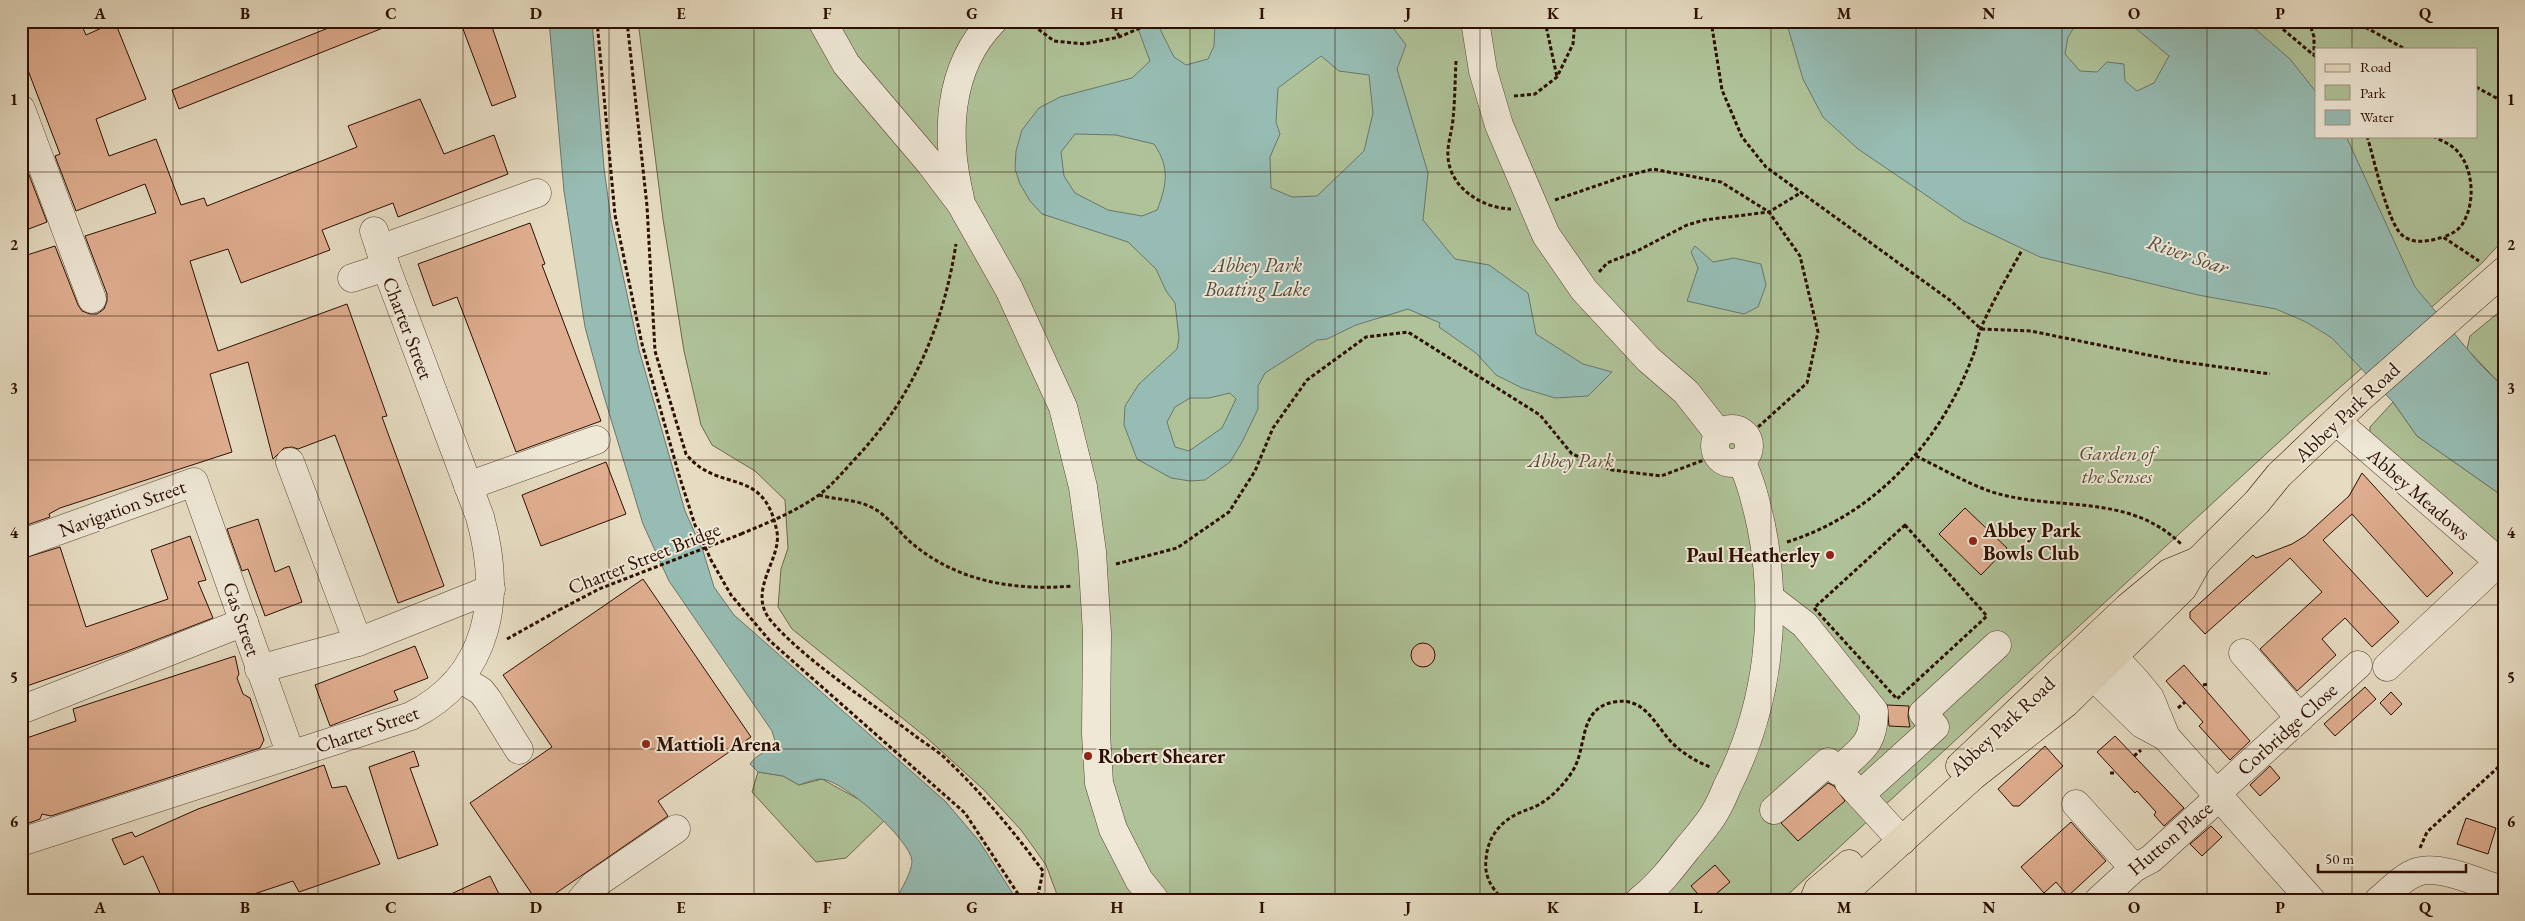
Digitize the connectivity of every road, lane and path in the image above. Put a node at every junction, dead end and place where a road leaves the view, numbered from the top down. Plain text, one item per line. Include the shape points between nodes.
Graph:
1 (597, 21) edge
2 (627, 21) edge
3 (822, 21) edge
4 (993, 21) edge
5 (1008, 21) edge
6 (1112, 21) edge
7 (1156, 21) edge
8 (1475, 21) edge
9 (1546, 21) edge
10 (1575, 21) edge
11 (1711, 21) edge
12 (2273, 21) edge
13 (2309, 21) edge
14 (2354, 21) edge
15 (1119, 36) junction
16 (2403, 48) edge
17 (1456, 54) dead end
18 (2315, 55) edge
19 (1557, 77) junction
20 (2478, 88) edge
21 (1491, 100) junction
22 (2504, 102) edge
23 (24, 132) edge
24 (2368, 138) edge
25 (2437, 138) edge
26 (1802, 192) junction
27 (537, 193) dead end
28 (962, 204) junction
29 (1533, 207) junction
30 (1769, 212) junction
31 (2443, 238) junction
32 (957, 240) dead end
33 (380, 249) junction
34 (2022, 250) dead end
35 (2493, 267) edge
36 (352, 278) dead end
37 (1584, 290) junction
38 (92, 299) dead end
39 (1981, 329) junction
40 (2270, 374) dead end
41 (2336, 421) junction
42 (596, 440) dead end
43 (1731, 447) junction
44 (1916, 456) junction
45 (290, 462) dead end
46 (194, 482) joint
47 (468, 486) junction
48 (819, 495) junction
49 (773, 520) junction
50 (1904, 525) joint
51 (21, 544) edge
52 (1766, 549) junction
53 (2198, 561) junction
54 (2501, 564) edge
55 (1094, 578) junction
56 (491, 589) junction
57 (1770, 598) junction
58 (244, 622) junction
59 (482, 638) junction
60 (358, 642) junction
61 (1997, 645) dead end
62 (2086, 648) junction
63 (2243, 654) dead end
64 (2114, 657) junction
65 (2358, 664) dead end
66 (2387, 667) dead end
67 (259, 669) junction
68 (2093, 676) junction
69 (461, 679) junction
70 (2209, 684) dead end
71 (2203, 685) dead end
72 (21, 710) edge
73 (2300, 718) junction
74 (2166, 737) junction
75 (519, 750) dead end
76 (291, 755) junction
77 (2504, 762) edge
78 (1838, 770) junction
79 (2110, 773) dead end
80 (2116, 773) dead end
81 (1733, 775) junction
82 (1860, 795) junction
83 (2217, 795) junction
84 (2076, 804) dead end
85 (1774, 810) dead end
86 (676, 829) dead end
87 (1896, 834) junction
88 (21, 842) edge
89 (2134, 868) junction
90 (2408, 876) junction
91 (2504, 891) edge
92 (1651, 897) edge
93 (580, 900) edge
94 (1022, 900) edge
95 (1037, 900) edge
96 (1155, 900) edge
97 (1503, 900) edge
98 (1814, 900) edge
99 (1836, 900) edge
100 (2099, 900) edge
101 (2311, 900) edge
102 (2379, 900) edge

1 - 94 path via 615,215 640,334 679,476 711,560 731,595 770,641 964,813
2 - 49 path via 647,206 655,351 681,442 694,464 706,472 753,488 766,504
3 - 28 street via 846,64
4 - 28 street via 964,61 954,96 952,167
5 - 15 path via 1034,26 1054,41 1084,44
6 - 15 path
7 - 15 path
8 - 21 street
9 - 19 path
10 - 19 path via 1574,44
11 - 26 path via 1722,90 1742,137 1766,167
12 - 18 path
13 - 18 path
14 - 16 path
17 - 29 path via 1453,120 1448,138 1451,174 1460,187 1493,207
19 - 21 path via 1535,94
20 - 22 path
21 - 29 street
23 - 38 street
24 - 31 path via 2393,223 2398,230 2414,241 2429,242
25 - 31 path via 2455,148 2466,165 2472,186 2464,222 2456,232
26 - 30 path
26 - 39 path via 1951,301
27 - 33 street
28 - 55 street via 1009,289 1063,408 1082,487
29 - 30 path via 1622,177 1654,170 1721,182
29 - 37 street via 1546,235
30 - 37 path via 1687,225 1608,263
30 - 43 path via 1800,256 1818,332 1807,382
31 - 35 path
32 - 48 path, Charter Street Bridge via 943,306 909,390 875,438
33 - 36 street, Charter Street
33 - 47 street, Charter Street
34 - 39 path
35 - 41 main road, Abbey Park Road via 2462,308
37 - 43 street via 1648,360 1686,392
39 - 40 path via 2031,331 2177,361
39 - 44 path via 1975,351 1948,407
41 - 53 main road, Abbey Park Road via 2279,475
41 - 54 street, Abbey Meadows
42 - 47 street
43 - 52 street via 1750,479
43 - 55 path via 1661,476 1612,470 1572,454 1540,415 1408,332 1366,337 1307,380 1272,428 1255,471 1229,512 1176,548 1119,563
44 - 52 path via 1879,492 1837,523
44 - 53 path via 1993,492 2039,501 2098,506 2142,518 2176,539
45 - 60 street
46 - 51 street, Navigation Street
46 - 58 street, Gas Street
47 - 56 street, Charter Street via 487,544
48 - 49 path, Charter Street Bridge
48 - 55 path via 872,507 919,548 968,576 1003,585 1036,587 1074,586
49 - 59 path, Charter Street Bridge, bridge via 598,589 505,640
49 - 95 path via 778,541 765,579 767,616 794,644 946,759 1017,836 1043,871
50 - 50 path via 1987,616 1897,699 1814,608
52 - 57 street
53 - 62 main road, Abbey Park Road via 2169,573
53 - 64 main road, Abbey Park Road via 2183,588
54 - 66 street
55 - 96 street via 1099,783 1114,830 1139,880
56 - 59 street, Charter Street
56 - 60 street
57 - 78 street via 1805,624 1874,710 1870,741
57 - 81 street via 1760,694 1748,739
58 - 67 street, Gas Street
58 - 72 street
59 - 69 street, Charter Street
60 - 67 street
61 - 82 street via 1923,713 1935,727
62 - 64 street
62 - 68 street
62 - 87 main road, Abbey Park Road
63 - 73 street
64 - 68 main road, Abbey Park Road
64 - 74 street via 2150,698
65 - 73 street, Corbridge Close
67 - 76 street, Gas Street
68 - 74 street via 2142,724
68 - 87 main road, Abbey Park Road via 2066,702 1974,776
69 - 75 street via 481,691
69 - 76 street, Charter Street via 432,706 411,716
70 - 71 path
73 - 83 street, Corbridge Close
74 - 83 street
76 - 88 street, Charter Street
77 - 90 path via 2427,832
78 - 82 street
78 - 85 street via 1828,762
79 - 80 path
81 - 92 street via 1713,816
81 - 97 path via 1699,763 1685,754 1638,705 1614,702 1599,708 1590,715 1576,765 1563,784 1540,804 1508,820 1490,838 1486,874 1490,885
82 - 87 street
83 - 89 street, Hutton Place via 2151,859
83 - 101 street
84 - 89 street
86 - 93 street via 594,885
87 - 98 main road, Abbey Park Road via 1818,890
87 - 99 main road, Abbey Park Road
89 - 100 street, Hutton Place
90 - 91 street via 2434,870
90 - 102 street

